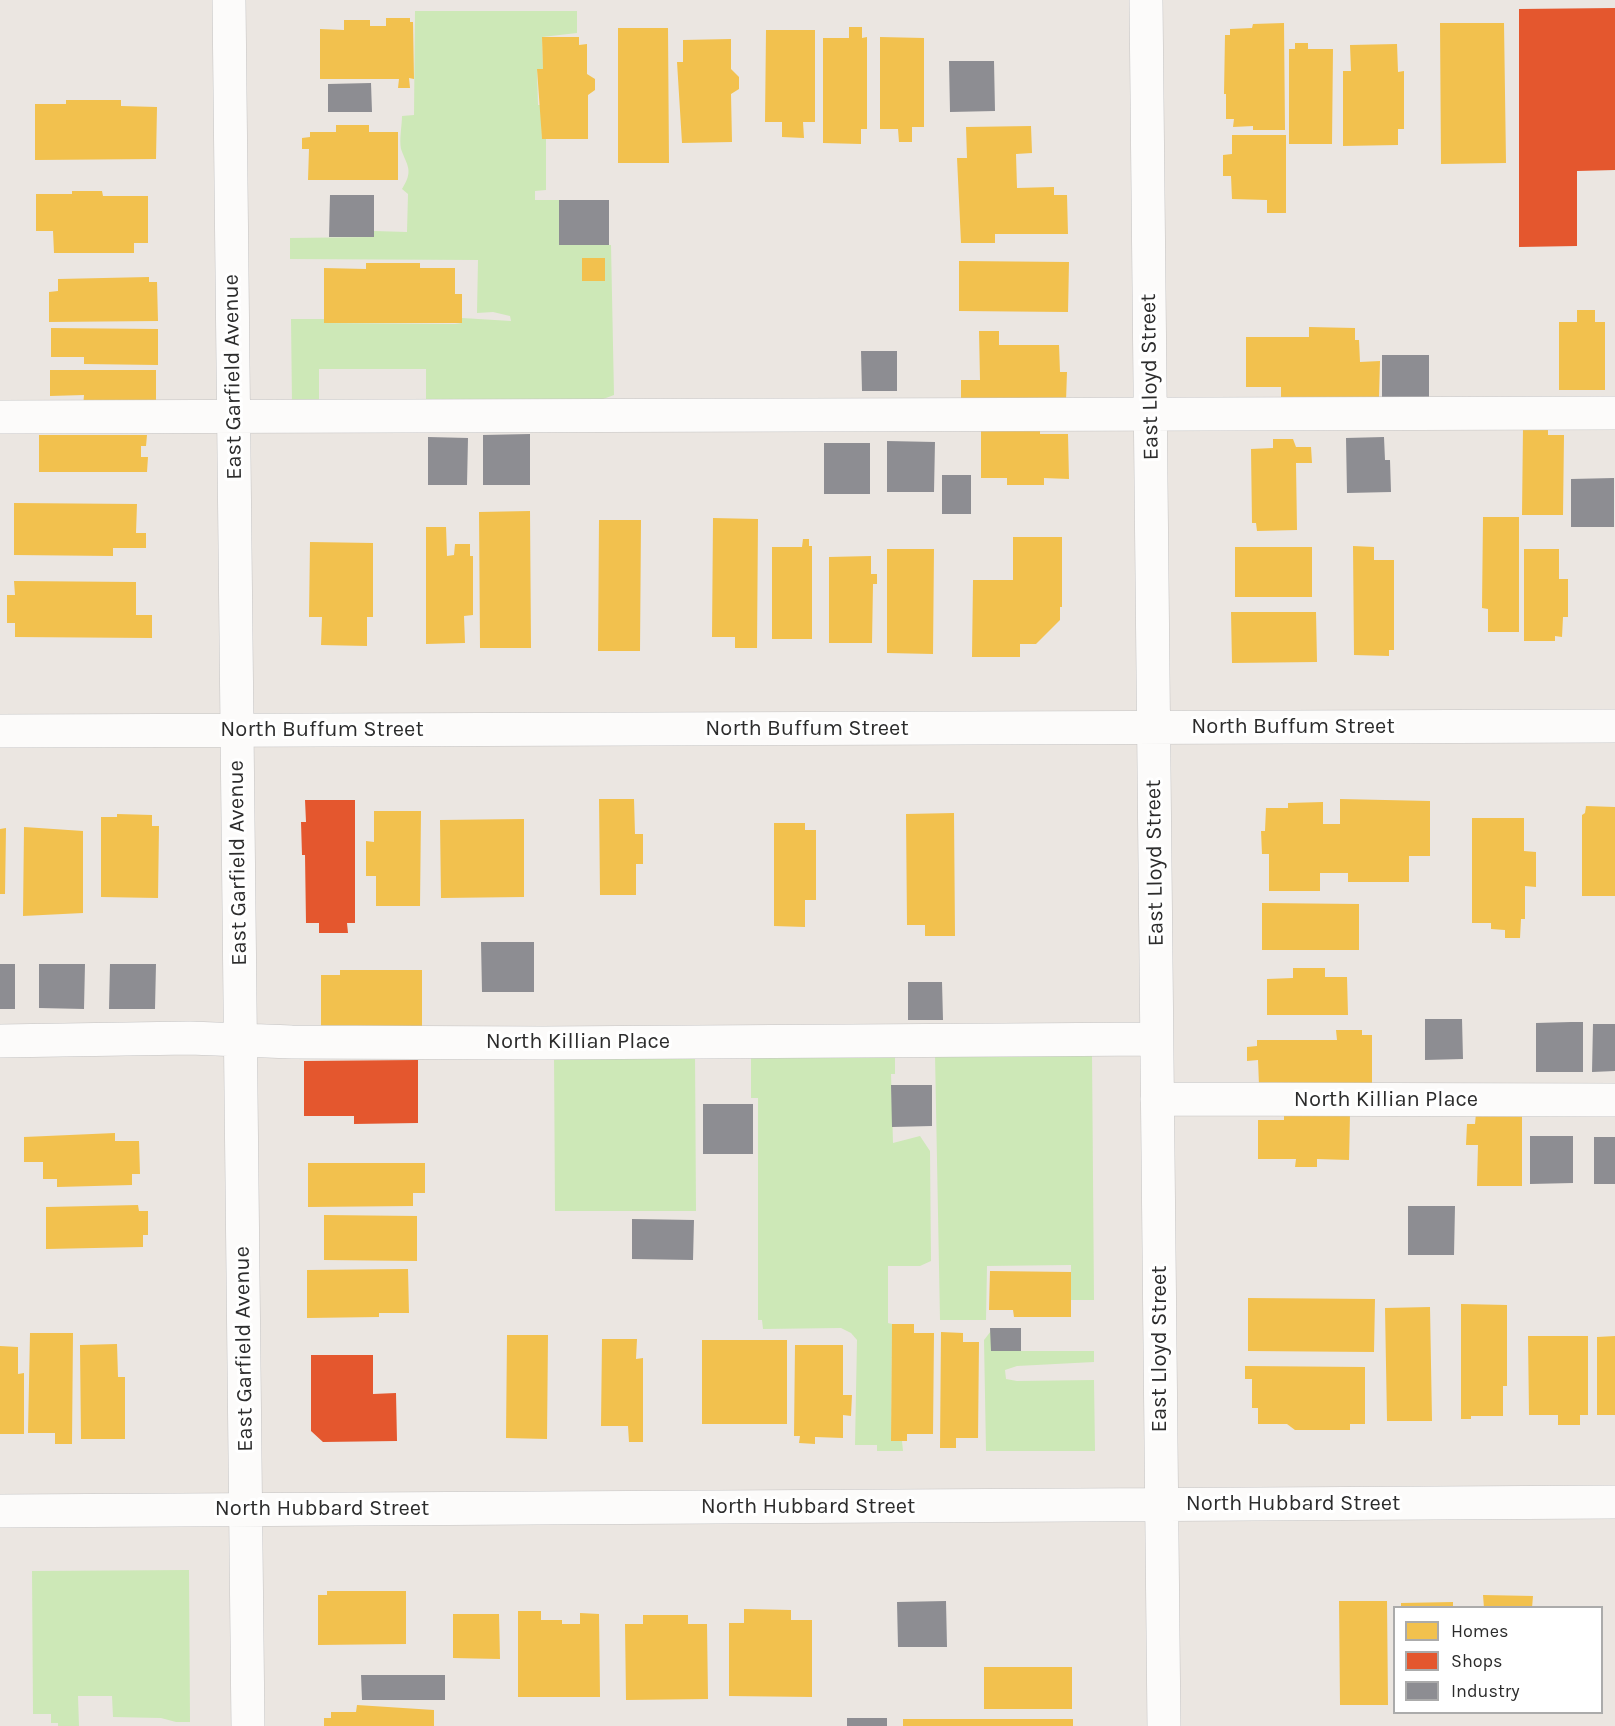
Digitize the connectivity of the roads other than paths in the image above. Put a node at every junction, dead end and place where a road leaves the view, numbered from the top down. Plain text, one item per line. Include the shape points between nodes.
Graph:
1 (229, 0) edge
2 (1146, 0) edge
3 (1615, 413) edge
4 (1150, 415) junction
5 (233, 416) junction
6 (0, 417) edge
7 (1615, 726) edge
8 (1154, 728) junction
9 (236, 730) junction
10 (0, 731) edge
11 (240, 1040) junction
12 (1156, 1040) junction
13 (0, 1041) edge
14 (1157, 1099) junction
15 (1615, 1100) edge
16 (1615, 1503) edge
17 (1162, 1505) junction
18 (246, 1510) junction
19 (0, 1511) edge
20 (248, 1726) edge
21 (1164, 1726) edge

1 - 5 street, East Garfield Avenue
2 - 4 street, East Lloyd Street
3 - 4 street
4 - 5 street
4 - 8 street, East Lloyd Street
5 - 6 street
5 - 9 street, East Garfield Avenue
7 - 8 street, North Buffum Street
8 - 9 street, North Buffum Street
8 - 12 street, East Lloyd Street
9 - 10 street, North Buffum Street
9 - 11 street, East Garfield Avenue
11 - 12 street, North Killian Place
11 - 13 street, North Killian Place
11 - 18 street, East Garfield Avenue
12 - 14 street, East Lloyd Street
14 - 15 street, North Killian Place
14 - 17 street, East Lloyd Street
16 - 17 street, North Hubbard Street
17 - 18 street, North Hubbard Street
17 - 21 street, East Lloyd Street
18 - 19 street, North Hubbard Street
18 - 20 street, East Garfield Avenue

